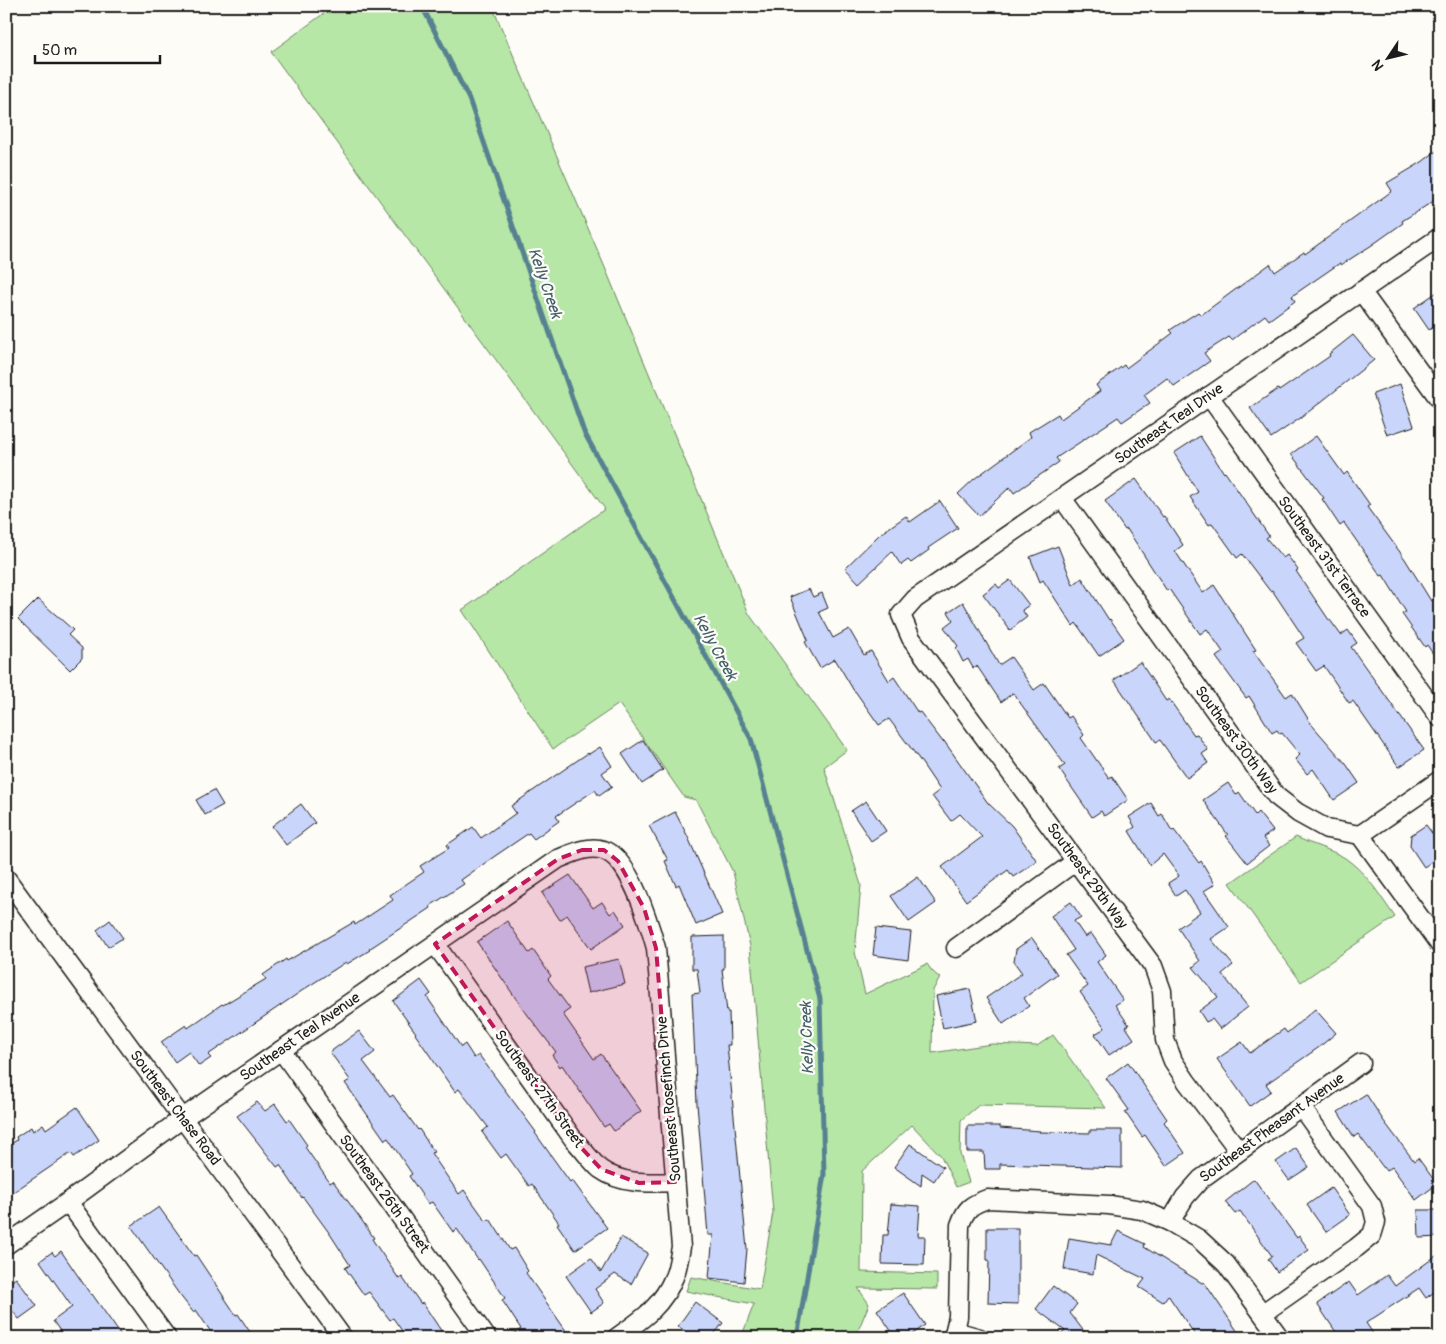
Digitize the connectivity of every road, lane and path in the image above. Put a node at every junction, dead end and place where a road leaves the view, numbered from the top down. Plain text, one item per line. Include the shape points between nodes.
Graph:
1 (1440, 237) edge
2 (1362, 291) junction
3 (1209, 396) junction
4 (1440, 400) edge
5 (1062, 498) junction
6 (901, 615) joint
7 (1440, 718) edge
8 (1440, 780) edge
9 (1360, 835) junction
10 (604, 850) joint
11 (1076, 862) junction
12 (6, 878) edge
13 (435, 944) junction
14 (1440, 945) edge
15 (956, 948) dead end
16 (281, 1050) junction
17 (1361, 1063) dead end
18 (1301, 1107) junction
19 (183, 1118) junction
20 (1239, 1151) junction
21 (676, 1182) junction
22 (68, 1202) junction
23 (1170, 1222) junction
24 (6, 1245) edge
25 (1263, 1313) junction
26 (954, 1335) edge
27 (167, 1338) edge
28 (343, 1338) edge
29 (487, 1338) edge
30 (616, 1338) edge
31 (980, 1338) edge
32 (1280, 1338) edge

1 - 2 street, Southeast Teal Drive
2 - 3 street, Southeast Teal Drive
2 - 4 street
3 - 5 street, Southeast Teal Drive
3 - 7 street, Southeast 31st Terrace
5 - 6 street, Southeast Teal Drive via 915,599
5 - 9 street, Southeast 30th Way via 1276,796 1327,829
6 - 11 street, Southeast 29th Way via 911,638
8 - 9 street
9 - 14 street
10 - 13 street, Southeast Teal Avenue via 582,850 558,859
10 - 21 street, Southeast Rosefinch Drive via 618,861 631,881 644,908 656,948
11 - 15 street
11 - 20 street, Southeast 29th Way via 1153,966 1162,991 1165,1040 1173,1061
12 - 19 street, Southeast Chase Road
13 - 16 street, Southeast Teal Avenue
13 - 21 street, Southeast 27th Street via 574,1140 601,1169 639,1183
16 - 19 street, Southeast Teal Avenue
16 - 29 street, Southeast 26th Street
17 - 18 street, Southeast Pheasant Avenue
18 - 20 street, Southeast Pheasant Avenue
18 - 25 street via 1372,1206 1376,1222 1372,1235 1356,1248
19 - 22 street, Southeast Teal Avenue
19 - 28 street, Southeast Chase Road
20 - 23 street, Southeast Pheasant Avenue via 1201,1180 1185,1197
21 - 30 street, Southeast Rosefinch Drive via 681,1247 674,1276 658,1304
22 - 24 street, Southeast Teal Avenue
22 - 27 street
23 - 25 street via 1199,1239 1226,1264
23 - 26 street via 1142,1210 1109,1205 987,1199 973,1205 964,1212 960,1225 958,1316
25 - 32 street
26 - 31 street

